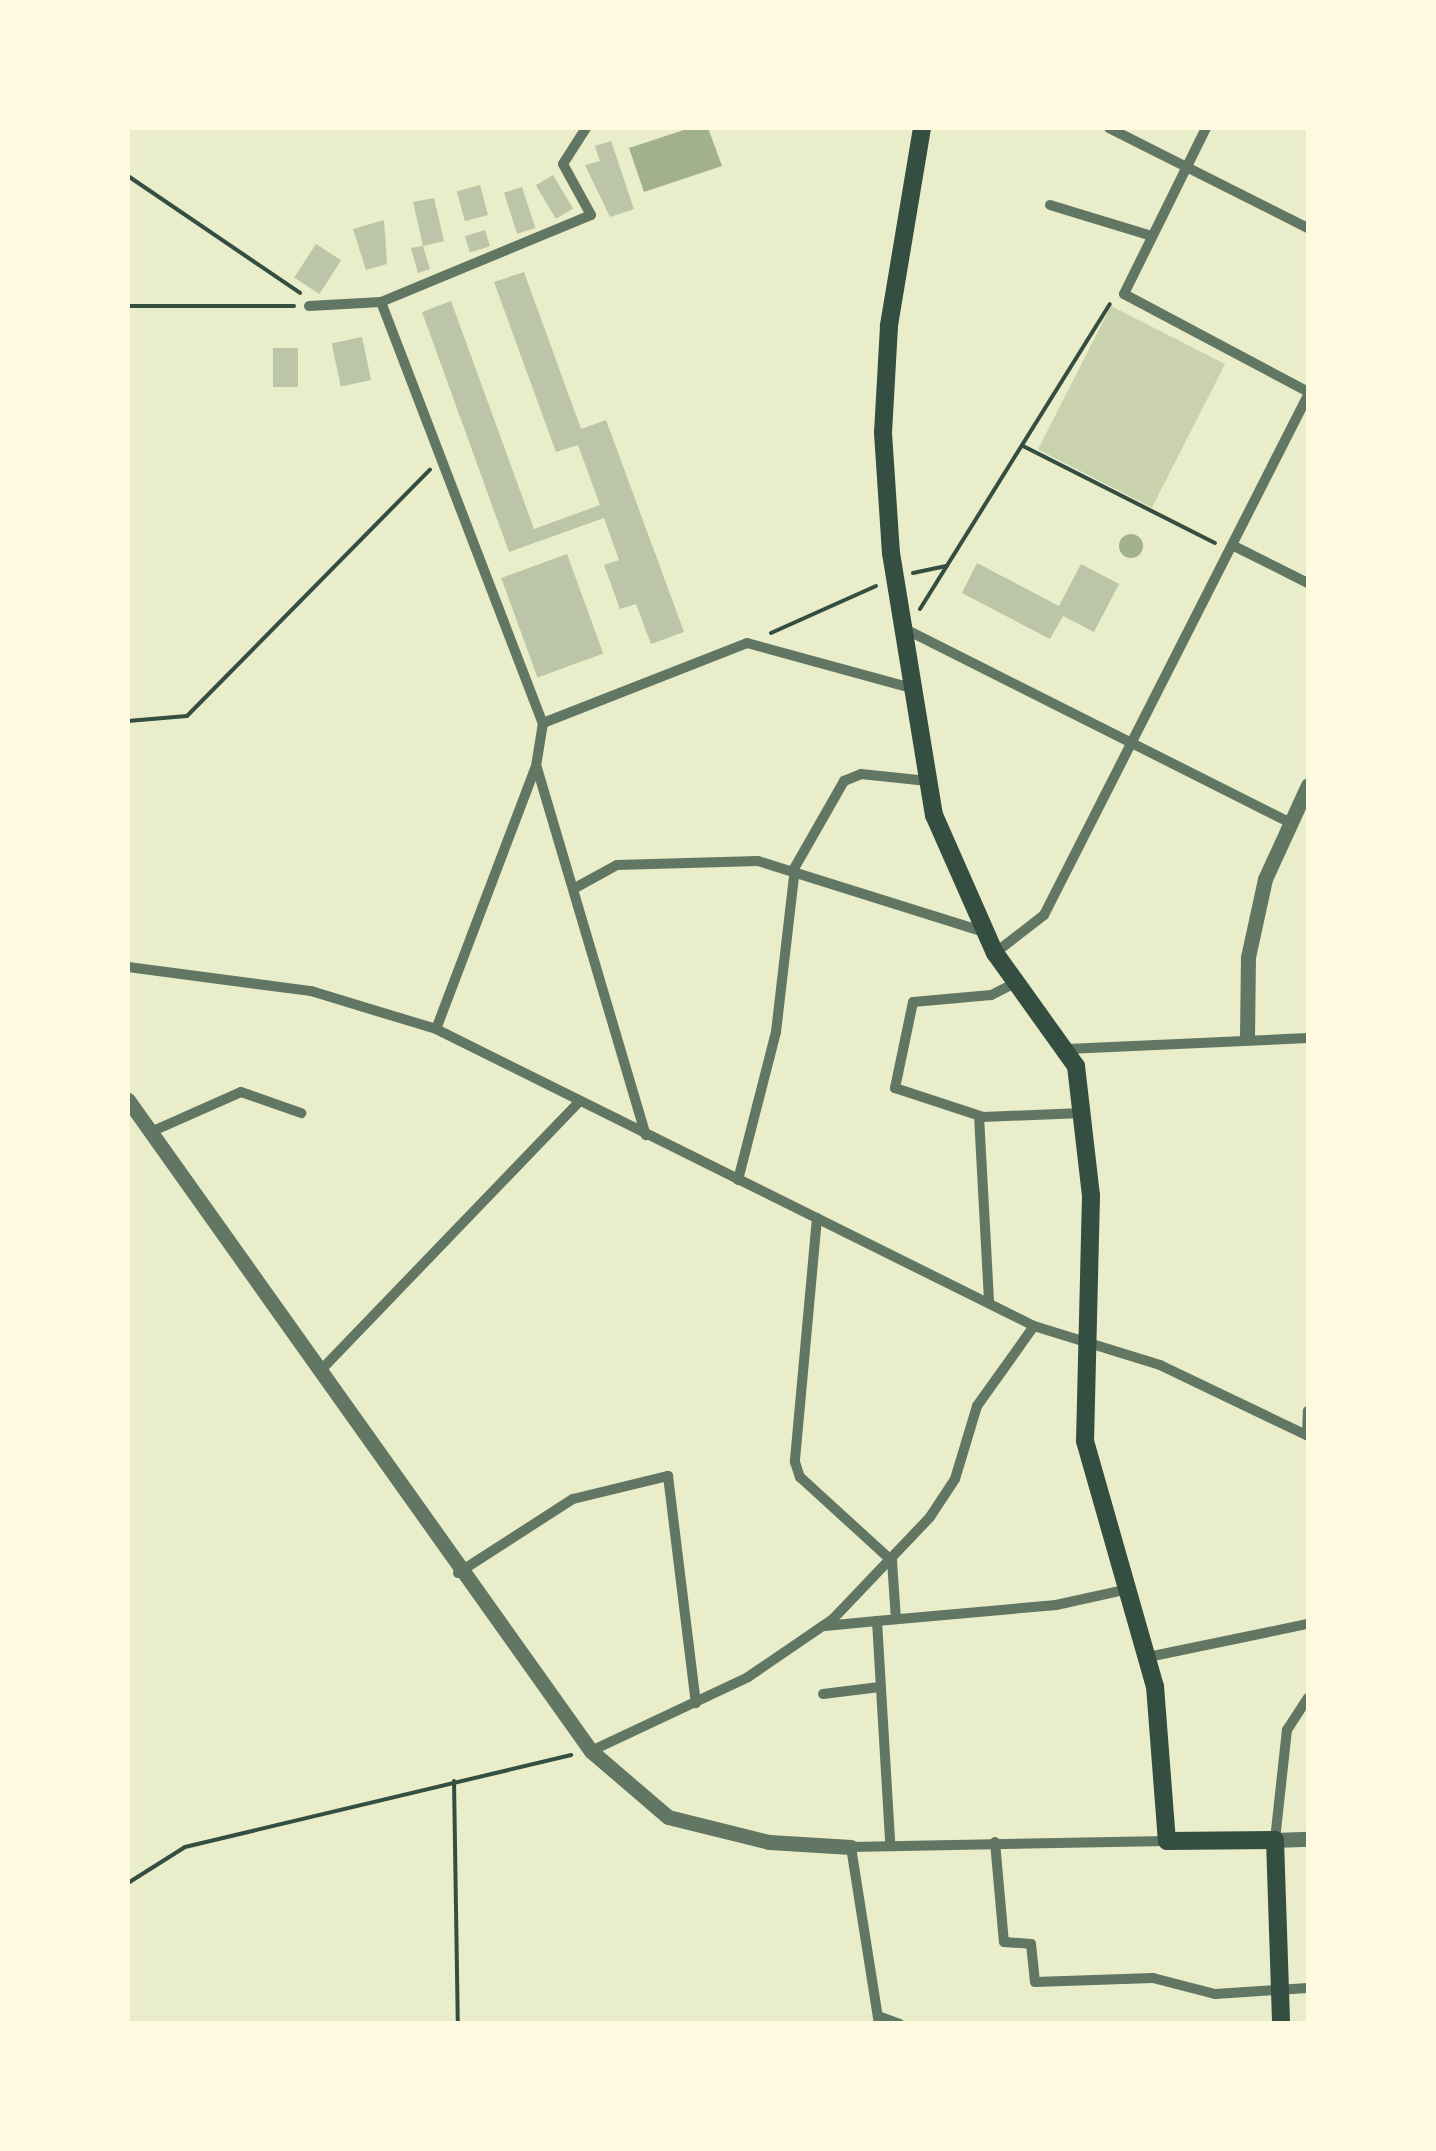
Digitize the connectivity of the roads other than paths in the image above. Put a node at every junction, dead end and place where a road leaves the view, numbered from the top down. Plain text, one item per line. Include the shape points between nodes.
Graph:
1 (586, 128) edge
2 (1108, 128) edge
3 (1206, 128) edge
4 (917, 129) edge
5 (1186, 166) junction
6 (1050, 205) dead end
7 (1308, 228) edge
8 (1149, 236) junction
9 (381, 302) junction
10 (308, 306) road end
11 (1308, 394) edge
12 (1234, 546) junction
13 (1308, 583) edge
14 (907, 630) junction
15 (910, 688) junction
16 (542, 723) junction
17 (1133, 741) junction
18 (536, 766) junction
19 (928, 782) junction
20 (1308, 785) edge
21 (1289, 822) junction
22 (795, 866) junction
23 (575, 888) junction
24 (984, 932) junction
25 (995, 953) junction
26 (128, 967) edge
27 (1017, 982) junction
28 (436, 1029) junction
29 (1247, 1037) junction
30 (1308, 1038) edge
31 (1066, 1048) junction
32 (128, 1100) edge
33 (578, 1103) junction
34 (1085, 1112) junction
35 (301, 1113) dead end
36 (979, 1116) junction
37 (154, 1131) junction
38 (646, 1135) junction
39 (738, 1180) junction
40 (816, 1218) junction
41 (988, 1302) junction
42 (1034, 1326) junction
43 (1089, 1343) junction
44 (322, 1369) junction
45 (1308, 1411) edge
46 (1308, 1436) edge
47 (892, 1561) junction
48 (458, 1573) junction
49 (1130, 1589) junction
50 (896, 1619) junction
51 (876, 1621) junction
52 (1308, 1624) edge
53 (823, 1626) junction
54 (1148, 1657) junction
55 (880, 1687) junction
56 (823, 1694) dead end
57 (1308, 1698) edge
58 (696, 1703) junction
59 (590, 1751) junction
60 (1308, 1839) edge
61 (1275, 1840) junction
62 (995, 1842) junction
63 (1167, 1842) junction
64 (890, 1843) junction
65 (851, 1847) junction
66 (1308, 1988) edge
67 (1280, 1994) junction
68 (878, 2020) edge
69 (900, 2024) edge
70 (1281, 2024) edge

1 - 9 street via 564,164 591,214
2 - 5 street
3 - 5 street
4 - 14 main road via 890,326 884,433
5 - 7 street
5 - 8 street
6 - 8 street
8 - 11 street via 1124,294
9 - 10 street
9 - 16 street
11 - 12 street
12 - 13 street
12 - 17 street
14 - 15 main road
14 - 17 street
15 - 16 street via 747,643
15 - 19 main road
16 - 18 street
17 - 21 street
17 - 25 street via 1044,915
18 - 23 street
18 - 28 street
19 - 22 street via 860,774 844,781
19 - 24 main road via 954,878
20 - 21 street
21 - 29 street via 1248,956
22 - 23 street via 656,859 617,865
22 - 24 street
22 - 39 street via 776,1032
23 - 38 street
24 - 25 main road
25 - 27 main road
26 - 28 street via 311,991
27 - 31 main road
27 - 36 street via 991,995 914,1002 894,1088
28 - 33 street
29 - 30 street
29 - 31 street
31 - 34 main road
32 - 37 street
33 - 38 street
33 - 44 street
34 - 36 street
34 - 43 main road
35 - 37 street via 241,1092
36 - 41 street
37 - 44 street
38 - 39 street
39 - 40 street
40 - 41 street
40 - 47 street via 795,1462 800,1477
41 - 42 street
42 - 43 street
42 - 47 street via 977,1406 955,1478
43 - 46 street
43 - 49 main road via 1086,1441
44 - 48 street
45 - 46 street
47 - 50 street
47 - 53 street
48 - 58 street via 574,1499 668,1476
48 - 59 street
49 - 50 street
49 - 54 main road
50 - 51 street
51 - 53 street
51 - 55 street
52 - 54 street
53 - 58 street
54 - 63 main road
55 - 56 street
55 - 64 street
57 - 61 street via 1287,1730
58 - 59 street
59 - 65 street via 668,1816 769,1842
60 - 61 street
61 - 63 main road
61 - 67 main road
62 - 63 street
62 - 64 street
62 - 67 street via 1004,1942 1031,1944 1035,1982 1153,1978 1214,1994
64 - 65 street
65 - 68 street
66 - 67 street
67 - 70 main road
68 - 69 street

